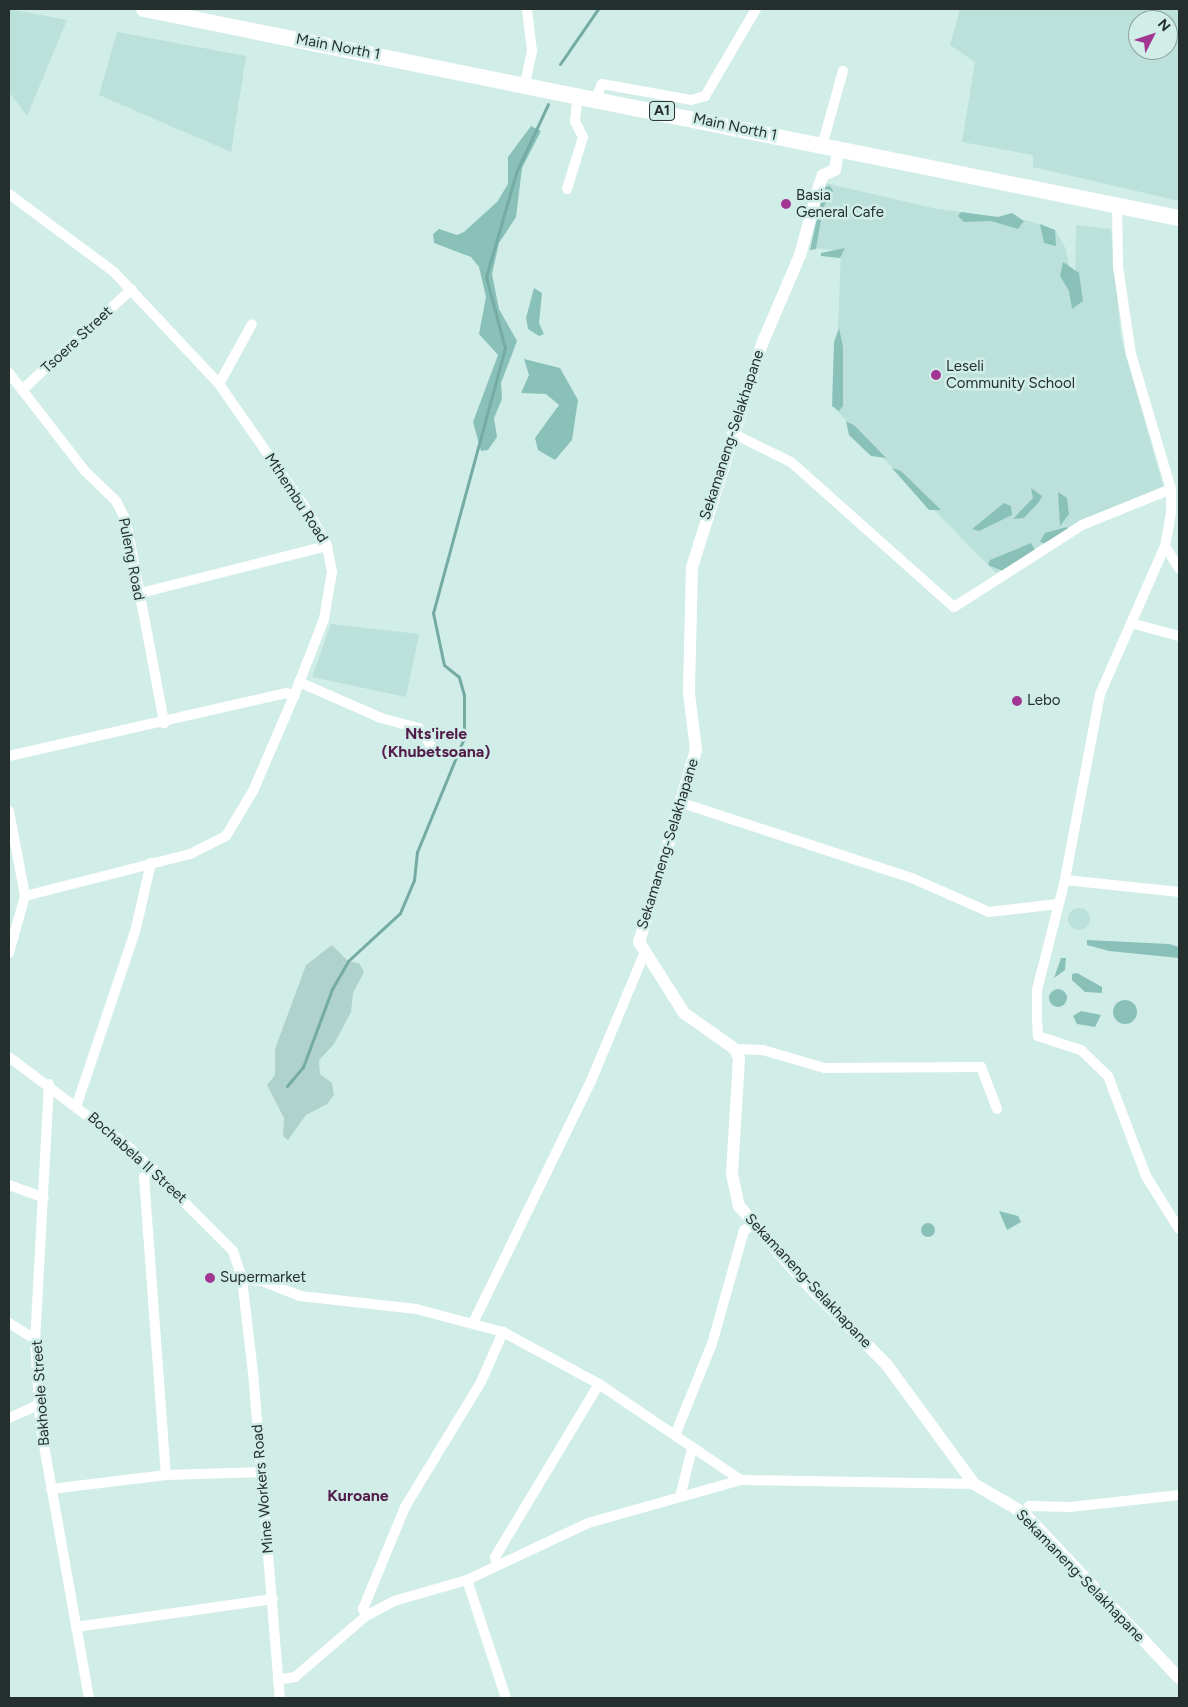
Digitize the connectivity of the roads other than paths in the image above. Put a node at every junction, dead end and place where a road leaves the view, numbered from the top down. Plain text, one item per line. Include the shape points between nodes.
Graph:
1 (144, 9) edge
2 (527, 9) edge
3 (756, 9) edge
4 (843, 71) dead end
5 (526, 84) junction
6 (578, 94) junction
7 (596, 98) junction
8 (822, 146) junction
9 (838, 151) junction
10 (567, 189) dead end
11 (9, 194) edge
12 (1117, 205) junction
13 (1179, 218) edge
14 (132, 289) junction
15 (252, 324) dead end
16 (9, 374) edge
17 (219, 384) junction
18 (22, 390) junction
19 (732, 433) junction
20 (1171, 489) junction
21 (327, 546) junction
22 (1165, 546) junction
23 (1179, 568) edge
24 (137, 594) junction
25 (1131, 623) junction
26 (1179, 636) edge
27 (300, 682) junction
28 (294, 696) junction
29 (164, 723) junction
30 (431, 746) dead end
31 (9, 756) edge
32 (679, 802) junction
33 (9, 811) edge
34 (151, 862) junction
35 (1065, 880) junction
36 (1179, 892) edge
37 (25, 896) junction
38 (1058, 904) junction
39 (9, 953) edge
40 (644, 954) junction
41 (734, 1049) junction
42 (9, 1057) edge
43 (49, 1084) junction
44 (77, 1104) junction
45 (997, 1109) dead end
46 (153, 1168) junction
47 (9, 1185) edge
48 (44, 1198) junction
49 (756, 1224) junction
50 (1179, 1228) edge
51 (242, 1279) junction
52 (9, 1323) edge
53 (473, 1323) junction
54 (503, 1332) junction
55 (35, 1339) junction
56 (599, 1384) junction
57 (40, 1404) junction
58 (9, 1418) edge
59 (674, 1435) junction
60 (692, 1449) junction
61 (262, 1472) junction
62 (166, 1475) junction
63 (741, 1480) junction
64 (974, 1484) junction
65 (51, 1489) junction
66 (1179, 1495) edge
67 (680, 1497) junction
68 (1024, 1513) junction
69 (497, 1562) junction
70 (467, 1580) junction
71 (273, 1599) junction
72 (366, 1616) junction
73 (76, 1627) junction
74 (1179, 1678) edge
75 (278, 1680) junction
76 (89, 1698) edge
77 (280, 1698) edge
78 (506, 1698) edge

1 - 5 main road, Main North 1 / A1
2 - 5 street via 532,51
3 - 7 street via 705,96 691,100 602,84
4 - 8 street
5 - 6 main road, Main North 1 / A1
6 - 7 main road, Main North 1 / A1
6 - 10 street via 575,121 582,137
7 - 8 main road, Main North 1 / A1
8 - 9 main road, Main North 1 / A1
9 - 12 main road, Main North 1 / A1
9 - 19 street, Sekamaneng-Selakhapane via 835,170 823,175 800,255 762,344
11 - 14 street, Mthembu Road via 86,247
12 - 13 main road, Main North 1 / A1
12 - 20 street via 1118,266 1131,354
14 - 17 street, Mthembu Road
14 - 18 street, Tsoere Street
15 - 17 street
16 - 18 street, Puleng Road
17 - 21 street, Mthembu Road
18 - 24 street, Puleng Road via 85,471 116,501 126,521
19 - 20 street via 792,462 954,607 1082,525
19 - 32 street, Sekamaneng-Selakhapane via 692,567 689,693 696,750
20 - 22 street
21 - 24 street
21 - 27 street, Mthembu Road via 331,590
22 - 23 street
22 - 25 street
24 - 29 street, Puleng Road
25 - 26 street
25 - 35 street via 1100,694
27 - 28 street, Mthembu Road
27 - 30 street via 381,718 419,728
28 - 29 street via 286,693
28 - 34 street, Mthembu Road via 239,820 226,836 190,854
29 - 31 street
32 - 38 street via 914,879 989,912
32 - 40 street, Sekamaneng-Selakhapane via 648,901 639,942
33 - 37 street
34 - 37 street, Mthembu Road
34 - 44 street via 135,932
35 - 36 street
35 - 38 street
37 - 39 street
38 - 50 street via 1037,990 1038,1036 1081,1050 1108,1076 1146,1176
40 - 41 street, Sekamaneng-Selakhapane via 684,1013
40 - 53 street via 592,1081 500,1278
41 - 45 street via 763,1050 824,1068 981,1067
41 - 49 street, Sekamaneng-Selakhapane via 739,1058 733,1192
42 - 43 street, Bochabela II Street
43 - 44 street, Bochabela II Street
43 - 48 street, Bakhoele Street
44 - 46 street, Bochabela II Street
46 - 51 street, Bochabela II Street via 233,1251
46 - 62 street via 144,1177
47 - 48 street
48 - 55 street, Bakhoele Street
49 - 59 street via 744,1230 712,1344
49 - 64 street, Sekamaneng-Selakhapane via 801,1278 887,1365
51 - 53 street via 262,1281 300,1296 374,1302
51 - 61 street, Mine Workers Road
52 - 55 street
53 - 54 street
54 - 56 street
54 - 72 street via 481,1382 405,1508 363,1609
55 - 57 street, Bakhoele Street
56 - 59 street
56 - 69 street via 494,1557
57 - 58 street
57 - 65 street, Bakhoele Street
59 - 60 street
60 - 63 street
60 - 67 street
61 - 62 street
61 - 71 street, Mine Workers Road
62 - 65 street
63 - 64 street
63 - 67 street
64 - 68 street, Sekamaneng-Selakhapane
65 - 73 street, Bakhoele Street
66 - 68 street via 1070,1507 1030,1506
67 - 69 street via 588,1523
68 - 74 street, Sekamaneng-Selakhapane
69 - 70 street
70 - 72 street via 394,1601
70 - 78 street
71 - 73 street
71 - 75 street, Mine Workers Road
72 - 75 street via 295,1677
73 - 76 street, Bakhoele Street
75 - 77 street, Mine Workers Road

